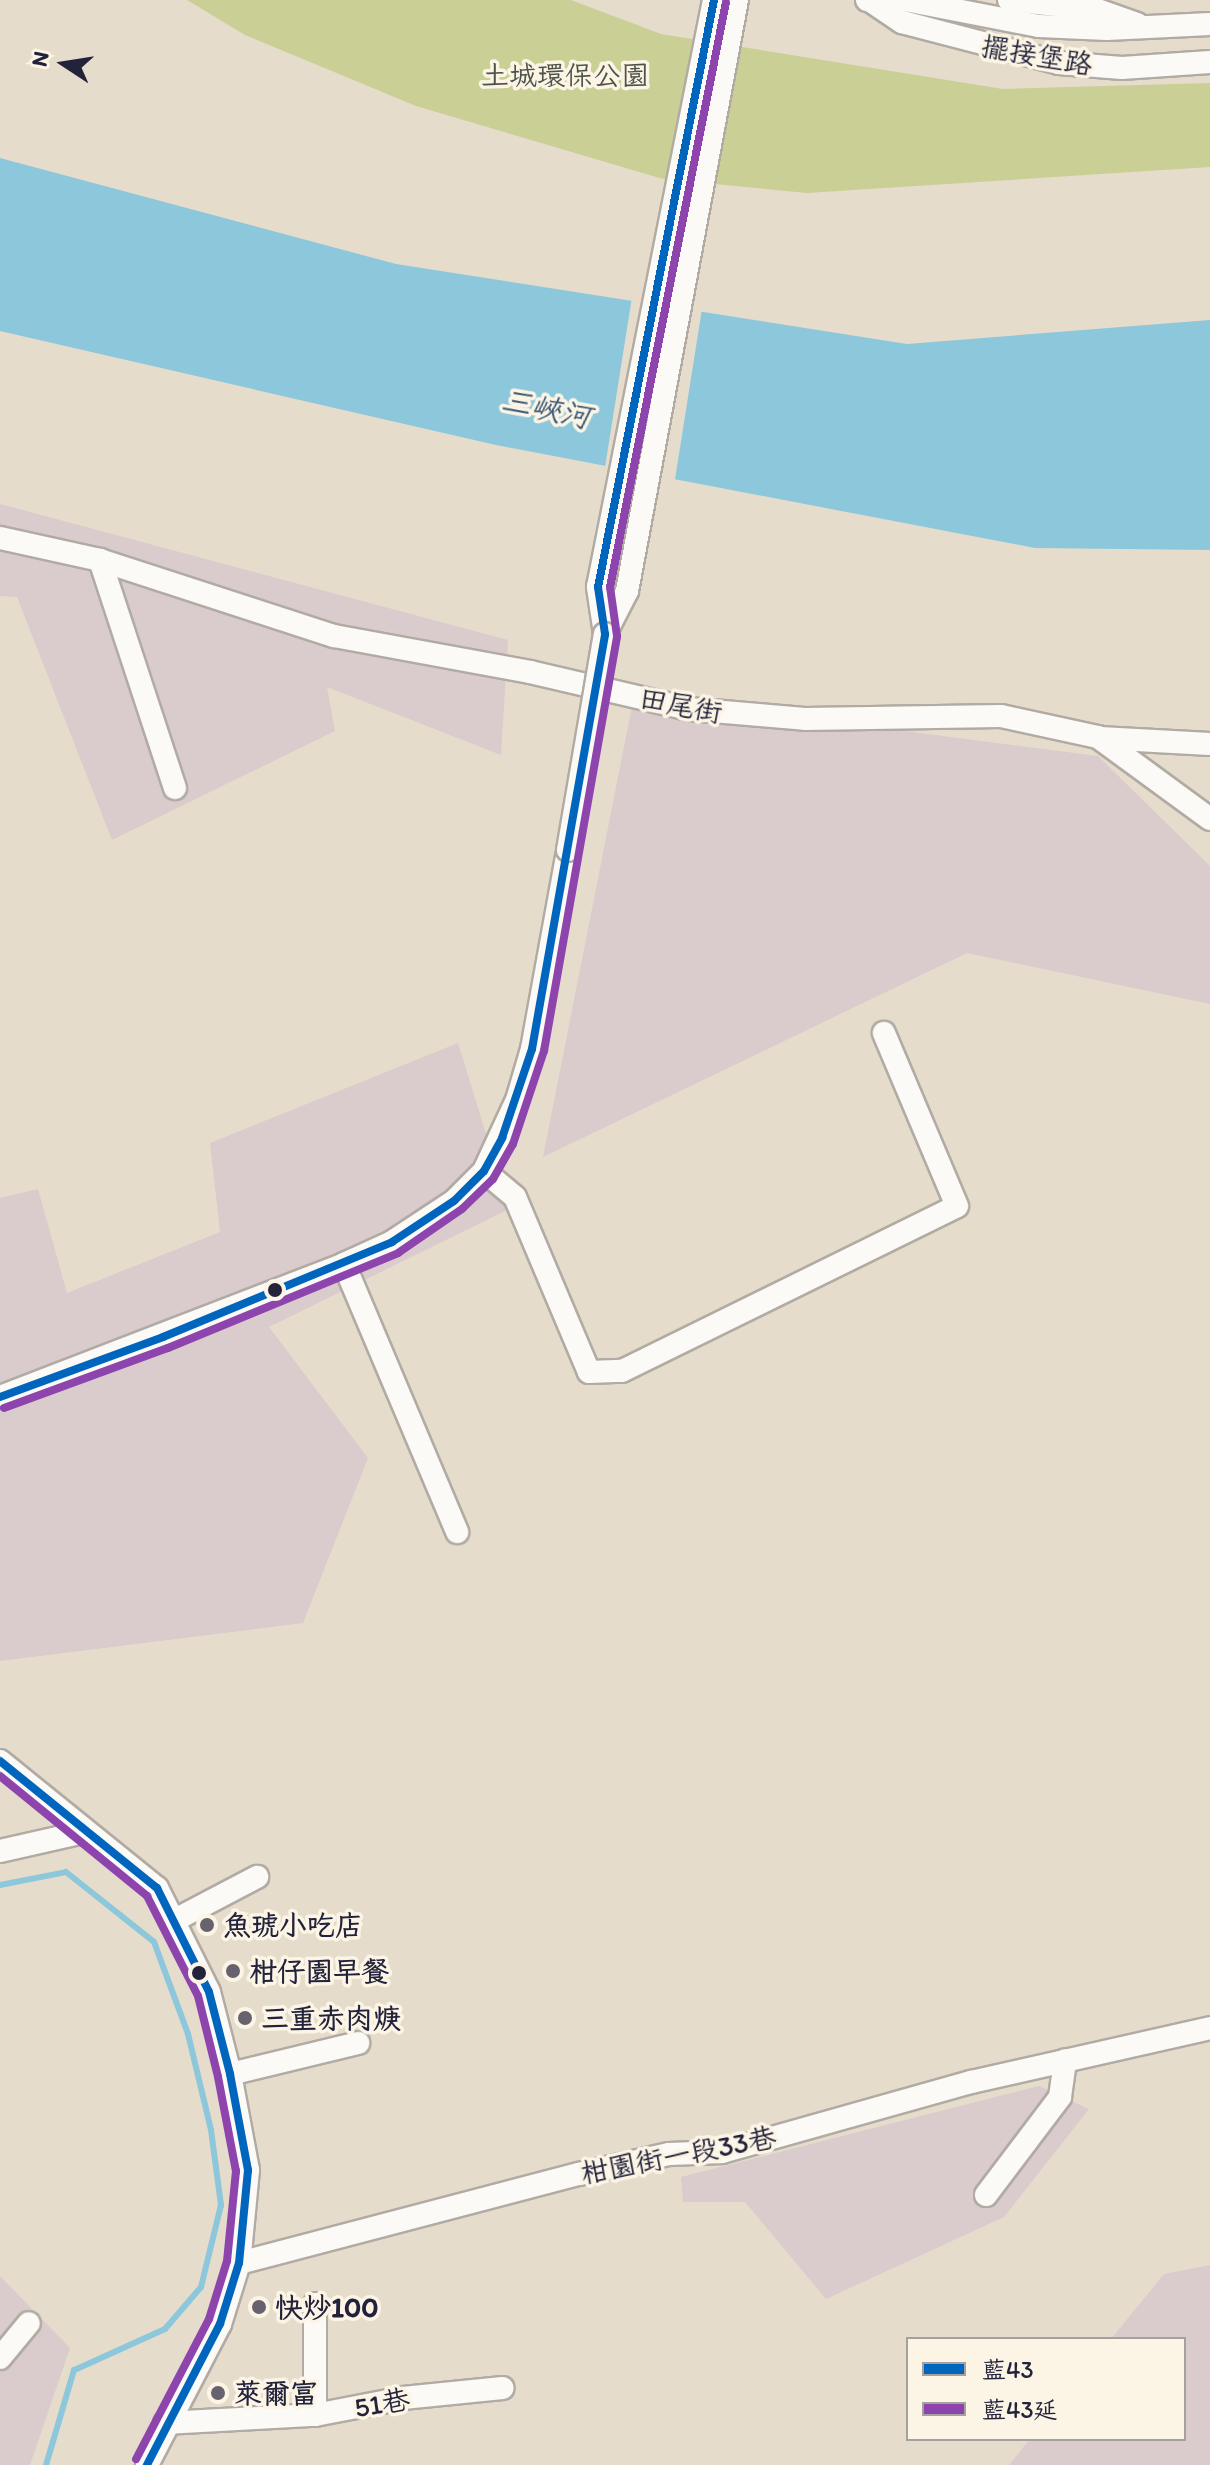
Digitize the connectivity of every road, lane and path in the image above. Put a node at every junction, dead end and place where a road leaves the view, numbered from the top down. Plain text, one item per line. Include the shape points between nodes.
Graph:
1 (1009, 0) edge
2 (869, 1) edge
3 (712, 8) edge
4 (737, 10) edge
5 (1210, 24) edge
6 (1150, 28) junction
7 (1210, 62) edge
8 (0, 538) edge
9 (100, 560) junction
10 (605, 634) junction
11 (1098, 737) junction
12 (1210, 744) edge
13 (175, 788) dead end
14 (1210, 819) edge
15 (884, 1033) dead end
16 (484, 1171) junction
17 (344, 1264) junction
18 (0, 1397) edge
19 (457, 1532) dead end
20 (0, 1761) edge
21 (84, 1832) junction
22 (0, 1851) edge
23 (257, 1877) dead end
24 (175, 1920) junction
25 (1210, 2028) edge
26 (358, 2043) dead end
27 (1065, 2060) junction
28 (230, 2074) junction
29 (986, 2195) dead end
30 (239, 2263) junction
31 (315, 2304) dead end
32 (29, 2323) dead end
33 (0, 2358) edge
34 (503, 2388) dead end
35 (315, 2415) junction
36 (165, 2423) junction
37 (147, 2465) edge

1 - 6 street via 1095,9
2 - 6 street, 擺接堡路 via 905,0 1039,26
2 - 7 street, 擺接堡路 via 902,22 1059,63 1122,68
3 - 10 street via 598,587
4 - 10 street via 627,591
5 - 6 street, 擺接堡路
8 - 9 street, 田尾街
9 - 11 street, 田尾街 via 334,636 530,672 689,709 805,719 1001,716
9 - 13 street
10 - 16 street, bridge via 532,1049 502,1138
11 - 12 street
11 - 14 street, 田尾街
15 - 16 street via 957,1206 622,1371 589,1372 515,1197
16 - 17 street via 417,1227
17 - 18 street
17 - 19 street
20 - 21 street
21 - 22 street
21 - 24 street via 157,1888
23 - 24 street
24 - 28 street via 209,1992
25 - 27 street, 柑園街一段33巷
26 - 28 street
27 - 29 street via 1060,2097
27 - 30 street, 柑園街一段33巷 via 722,2152 669,2154 579,2174
28 - 30 street via 248,2170
30 - 36 street via 220,2324
31 - 35 street
32 - 33 street
34 - 35 street, 51巷 via 403,2398
35 - 36 street, 51巷
36 - 37 street

